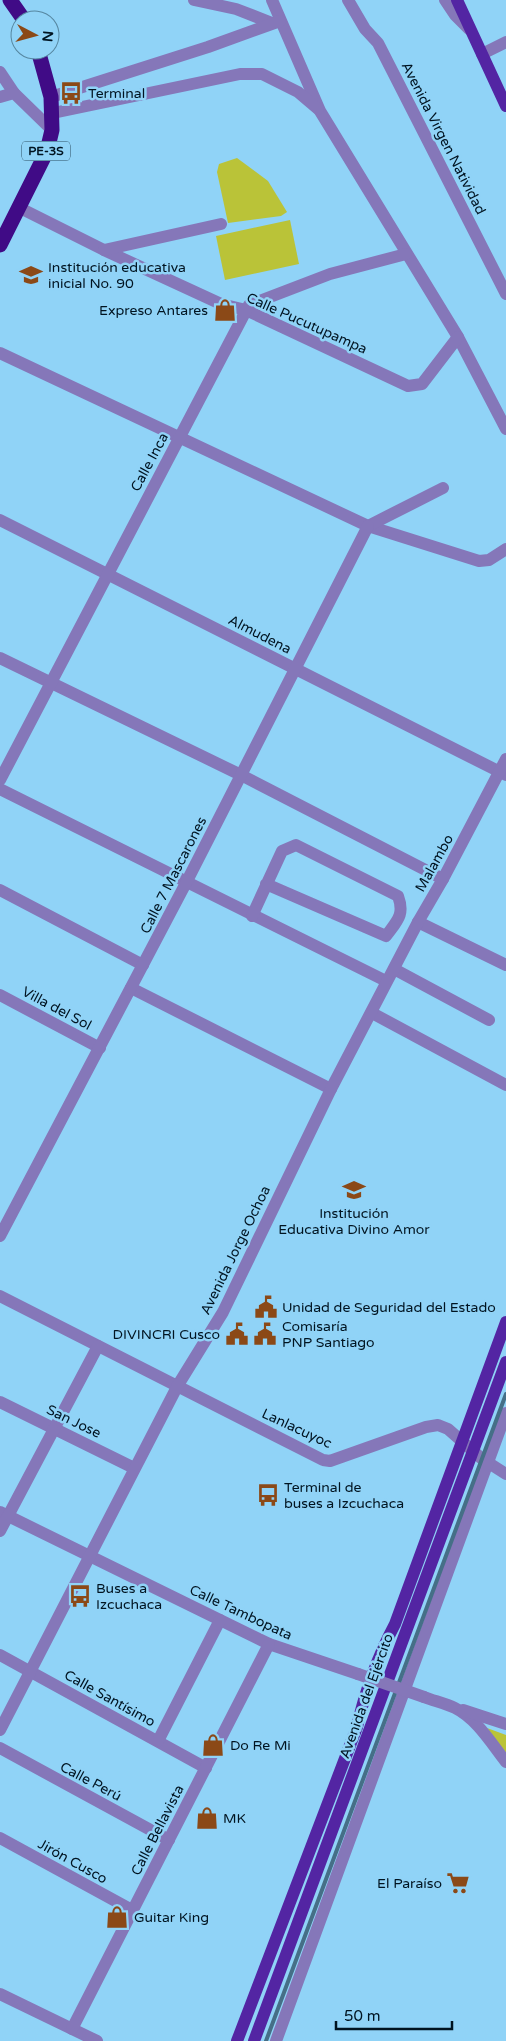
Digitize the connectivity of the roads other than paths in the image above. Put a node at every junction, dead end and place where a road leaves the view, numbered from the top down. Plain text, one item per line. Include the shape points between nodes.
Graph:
1 (194, 0) edge
2 (272, 0) edge
3 (348, 0) edge
4 (445, 0) edge
5 (457, 0) edge
6 (276, 22) junction
7 (470, 30) junction
8 (506, 42) edge
9 (482, 54) junction
10 (41, 60) edge
11 (0, 72) edge
12 (14, 93) junction
13 (0, 97) edge
14 (51, 97) junction
15 (506, 106) edge
16 (320, 111) junction
17 (53, 113) junction
18 (52, 130) junction
19 (18, 207) junction
20 (221, 224) dead end
21 (0, 245) edge
22 (104, 250) junction
23 (406, 254) junction
24 (506, 294) edge
25 (246, 310) junction
26 (458, 337) junction
27 (0, 352) edge
28 (506, 429) edge
29 (180, 436) junction
30 (443, 488) dead end
31 (0, 520) edge
32 (368, 526) junction
33 (506, 549) edge
34 (108, 573) junction
35 (0, 658) edge
36 (296, 669) junction
37 (51, 682) junction
38 (506, 759) edge
39 (503, 773) edge
40 (241, 775) junction
41 (0, 780) edge
42 (0, 789) edge
43 (443, 879) junction
44 (186, 883) junction
45 (266, 884) junction
46 (0, 890) edge
47 (252, 916) junction
48 (418, 922) junction
49 (506, 965) edge
50 (143, 966) junction
51 (394, 969) junction
52 (386, 982) junction
53 (131, 988) junction
54 (0, 995) edge
55 (372, 1013) junction
56 (489, 1020) dead end
57 (100, 1048) junction
58 (506, 1085) edge
59 (331, 1089) junction
60 (0, 1236) edge
61 (0, 1296) edge
62 (506, 1322) edge
63 (98, 1346) junction
64 (506, 1362) edge
65 (178, 1386) junction
66 (0, 1402) edge
67 (506, 1413) edge
68 (54, 1429) junction
69 (462, 1441) junction
70 (472, 1451) junction
71 (488, 1463) junction
72 (134, 1468) junction
73 (506, 1474) edge
74 (4, 1515) edge
75 (0, 1532) edge
76 (90, 1555) junction
77 (220, 1620) junction
78 (269, 1644) junction
79 (0, 1655) edge
80 (30, 1672) junction
81 (454, 1707) junction
82 (506, 1724) edge
83 (0, 1730) edge
84 (158, 1741) junction
85 (0, 1748) edge
86 (506, 1762) edge
87 (206, 1768) junction
88 (0, 1838) edge
89 (169, 1840) junction
90 (132, 1910) junction
91 (0, 1994) edge
92 (72, 2029) junction
93 (97, 2041) edge
94 (237, 2041) edge
95 (254, 2041) edge
96 (276, 2041) edge

1 - 6 street
2 - 6 street
3 - 24 street, Avenida Virgen Natividad via 365,29 378,43
4 - 7 street
5 - 7 main road
6 - 14 street
6 - 16 street
7 - 9 main road
8 - 9 street
9 - 15 main road
10 - 14 highway, PE-3S
11 - 12 street
12 - 13 street
12 - 18 street
14 - 17 highway, PE-3S
16 - 17 street via 298,92 262,74 240,74
16 - 23 street
17 - 18 highway, PE-3S
18 - 19 highway, PE-3S via 47,151
19 - 21 highway, PE-3S
19 - 22 street, Calle Pucutupampa
20 - 22 street
22 - 25 street, Calle Pucutupampa via 221,304
23 - 25 street via 330,274 249,305
23 - 26 street
25 - 26 street, Calle Pucutupampa via 408,386 422,384
25 - 29 street, Calle Inca
26 - 28 street
27 - 29 street
29 - 32 street
29 - 34 street, Calle Inca
30 - 32 street
31 - 34 street, Almudena
32 - 33 street via 479,562 489,560
32 - 36 street, Calle 7 Mascarones
34 - 36 street, Almudena
34 - 37 street, Calle Inca
35 - 37 street
36 - 39 street, Almudena
36 - 40 street, Calle 7 Mascarones
37 - 40 street
37 - 41 street, Calle Inca
38 - 39 street, Malambo
39 - 43 street, Malambo
40 - 43 street
40 - 44 street, Calle 7 Mascarones
42 - 44 street
43 - 48 street, Malambo
44 - 47 street
44 - 50 street, Calle 7 Mascarones
45 - 45 street via 282,851 296,845 398,896 402,906 400,917 386,936
45 - 47 street
46 - 50 street
47 - 52 street
48 - 49 street
48 - 51 street, Malambo
50 - 53 street, Calle 7 Mascarones
51 - 52 street, Malambo
51 - 56 street
52 - 55 street, Avenida Jorge Ochoa
53 - 57 street, Calle 7 Mascarones
53 - 59 street
54 - 57 street, Villa del Sol
55 - 58 street
55 - 59 street, Avenida Jorge Ochoa
57 - 60 street, Calle 7 Mascarones
59 - 65 street, Avenida Jorge Ochoa via 223,1312
61 - 63 street, Lanlacuyoc
62 - 69 main road, Avenida del Ejército
63 - 65 street, Lanlacuyoc
63 - 68 street
64 - 70 main road, Avenida del Ejército
65 - 69 street, Lanlacuyoc via 326,1461 431,1426 443,1426
65 - 72 street, Avenida Jorge Ochoa
66 - 68 street, San Jose
67 - 71 street
68 - 72 street, San Jose
68 - 74 street
69 - 70 street, Lanlacuyoc
69 - 94 main road, Avenida del Ejército via 395,1624 390,1650 357,1727
70 - 71 street, Lanlacuyoc
70 - 95 main road, Avenida del Ejército
71 - 73 street, Lanlacuyoc
71 - 96 street
72 - 76 street, Avenida Jorge Ochoa
74 - 75 street
74 - 76 street, Calle Tambopata
76 - 77 street, Calle Tambopata
76 - 80 street, Avenida Jorge Ochoa
77 - 78 street, Calle Tambopata
77 - 84 street
78 - 81 street, Calle Tambopata, bridge
78 - 87 street, Calle Bellavista
79 - 80 street, Calle Santísimo
80 - 83 street, Avenida Jorge Ochoa
80 - 84 street, Calle Santísimo
81 - 82 street
81 - 86 street, Calle Tambopata via 477,1725
84 - 87 street, Calle Santísimo
85 - 89 street, Calle Perú
87 - 89 street, Calle Bellavista
88 - 90 street, Jirón Cusco
89 - 90 street, Calle Bellavista
90 - 92 street, Calle Bellavista
91 - 92 street
92 - 93 street

